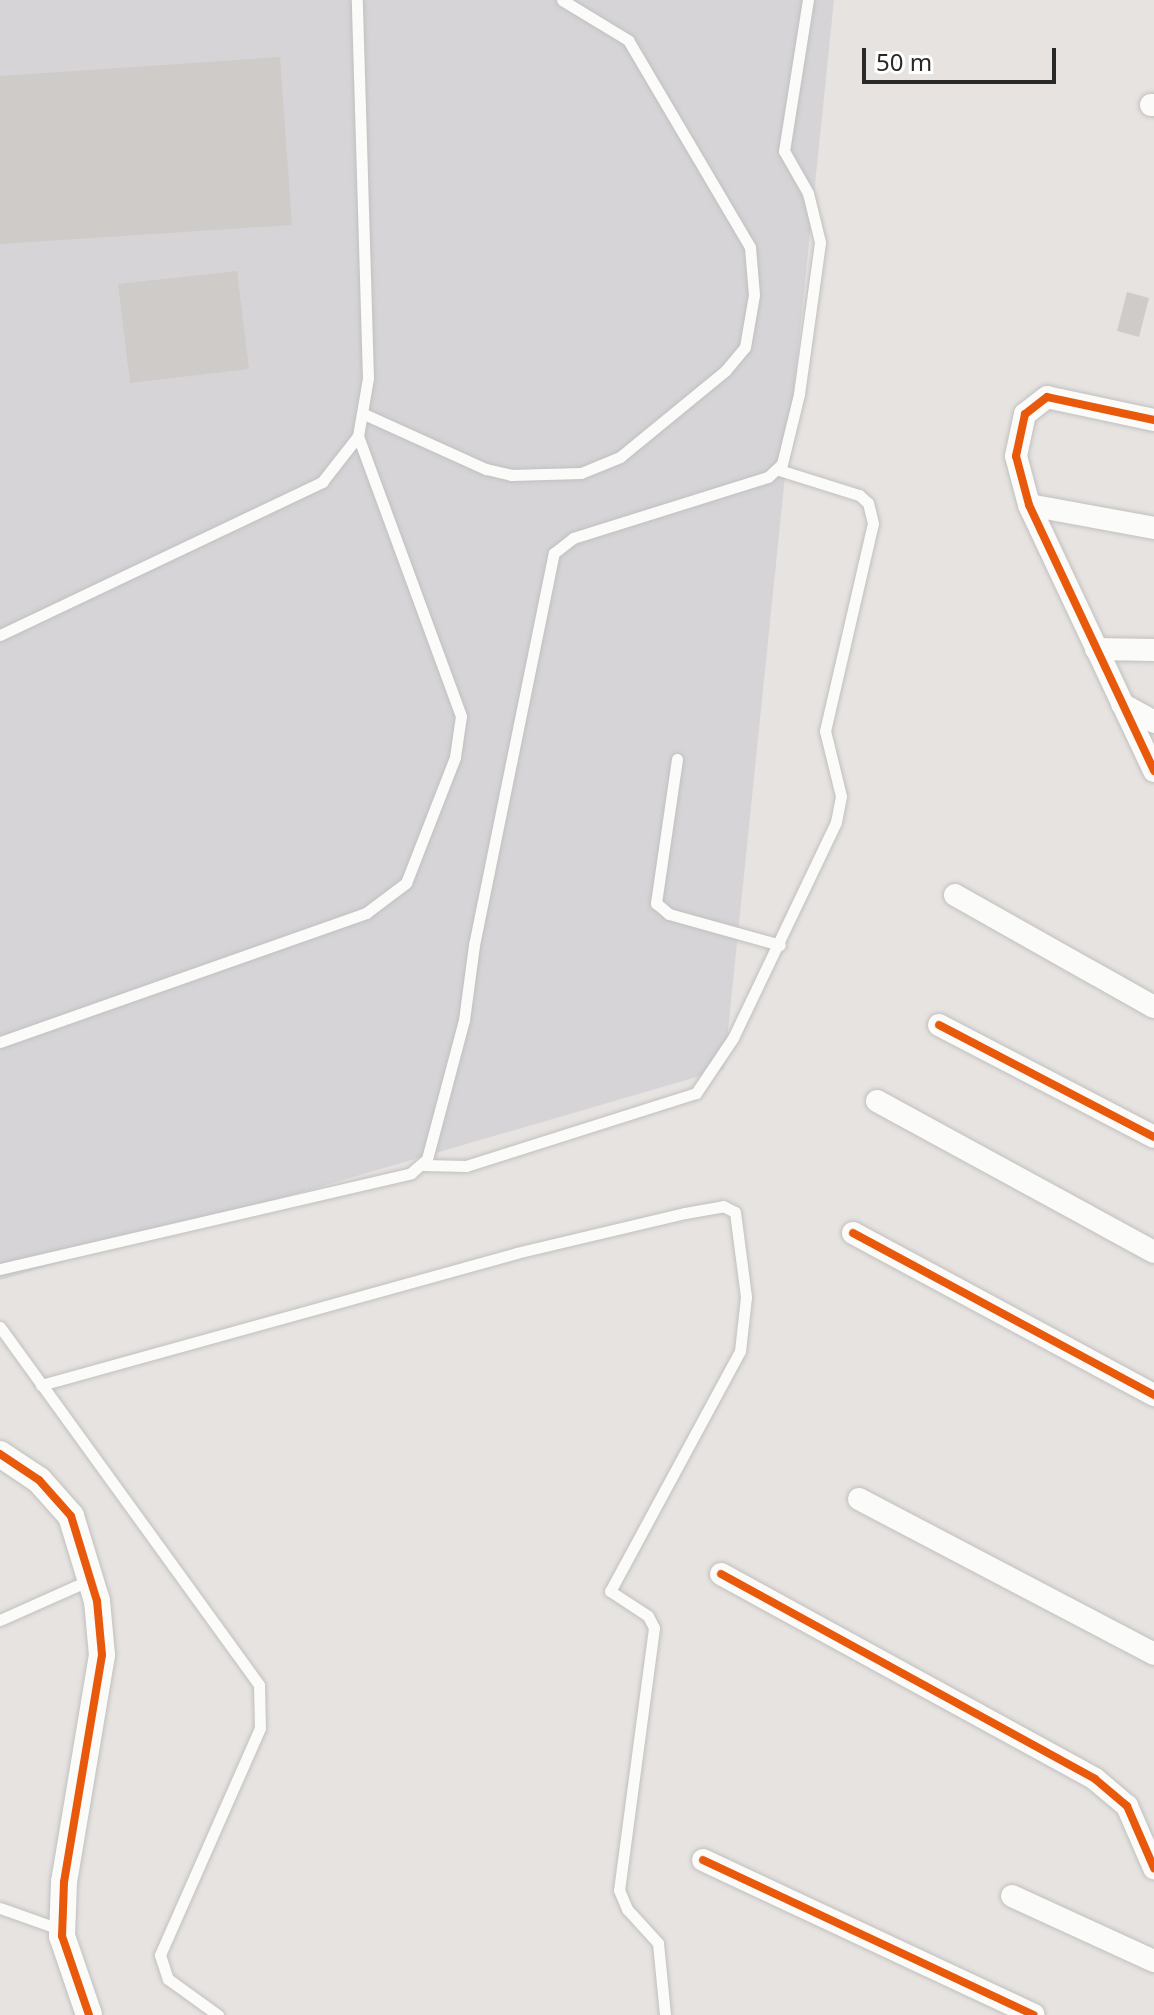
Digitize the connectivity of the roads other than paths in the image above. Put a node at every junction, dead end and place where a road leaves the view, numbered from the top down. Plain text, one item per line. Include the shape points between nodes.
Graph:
1 (357, 0) edge
2 (562, 0) edge
3 (808, 0) edge
4 (364, 414) junction
5 (1154, 420) edge
6 (358, 436) junction
7 (779, 470) junction
8 (1029, 505) junction
9 (1154, 528) edge
10 (0, 635) edge
11 (1096, 649) junction
12 (1154, 650) edge
13 (1122, 704) junction
14 (1154, 722) edge
15 (677, 759) dead end
16 (1154, 771) edge
17 (955, 895) dead end
18 (780, 945) junction
19 (1154, 1007) edge
20 (939, 1025) dead end
21 (0, 1042) edge
22 (877, 1101) dead end
23 (1154, 1137) edge
24 (423, 1165) junction
25 (853, 1233) dead end
26 (1154, 1252) edge
27 (0, 1269) edge
28 (0, 1327) edge
29 (41, 1385) junction
30 (1154, 1395) edge
31 (0, 1454) edge
32 (859, 1499) dead end
33 (721, 1574) dead end
34 (91, 1580) junction
35 (0, 1620) edge
36 (1154, 1654) edge
37 (703, 1860) dead end
38 (1154, 1868) edge
39 (1012, 1896) dead end
40 (0, 1908) edge
41 (62, 1930) junction
42 (1154, 1961) edge
43 (89, 2015) edge
44 (218, 2015) edge
45 (665, 2015) edge
46 (1034, 2015) edge

1 - 4 lane via 368,378
2 - 4 lane via 628,40 750,247 756,274 745,347 725,371 620,457 581,473 511,475 486,469
3 - 7 lane via 784,151 808,193 820,242 799,394
4 - 6 lane
5 - 8 street via 1056,397 1039,400 1025,414 1016,456
6 - 10 lane via 322,482
6 - 21 lane via 461,716 455,757 406,883 366,913
7 - 18 lane via 859,495 868,503 873,523 825,731 841,796 836,822
7 - 24 lane via 573,538 554,553 474,945 464,1020 435,1145
8 - 9 street
8 - 11 street
11 - 12 street
11 - 13 street
13 - 14 street
13 - 16 street
15 - 18 lane via 656,903 669,914
17 - 19 street
18 - 24 lane via 711,1078 696,1093 466,1166
20 - 23 street
22 - 26 street
24 - 27 lane via 411,1173
25 - 30 street
28 - 29 lane
29 - 44 lane via 259,1685 260,1728 160,1955 168,1979
29 - 45 lane via 516,1253 685,1213 723,1206 735,1212 746,1297 740,1351 610,1591 648,1616 654,1628 619,1890 627,1909 658,1943
31 - 34 street via 39,1480 71,1516
32 - 36 street
33 - 38 street via 1095,1779 1127,1806
34 - 35 lane
34 - 41 street via 102,1655 64,1882
37 - 46 street
39 - 42 street
40 - 41 lane
41 - 43 street

